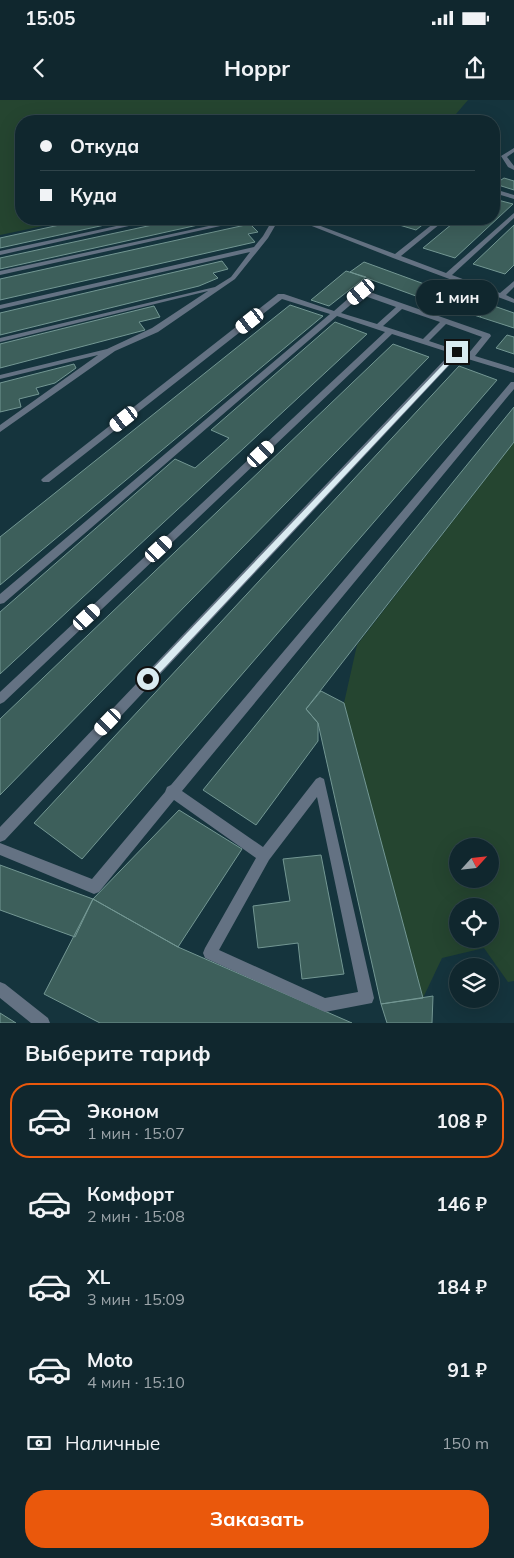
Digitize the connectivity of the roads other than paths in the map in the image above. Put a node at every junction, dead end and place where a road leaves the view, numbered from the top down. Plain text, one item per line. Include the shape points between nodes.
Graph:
1 (514, 150) edge
2 (514, 168) edge
3 (500, 193) edge
4 (514, 197) edge
5 (514, 215) edge
6 (129, 225) edge
7 (222, 225) edge
8 (272, 225) edge
9 (314, 225) edge
10 (435, 225) edge
11 (256, 249) junction
12 (0, 253) edge
13 (395, 256) junction
14 (0, 274) edge
15 (447, 276) junction
16 (514, 283) edge
17 (220, 286) junction
18 (501, 296) junction
19 (514, 300) edge
20 (401, 306) junction
21 (0, 307) edge
22 (336, 314) junction
23 (445, 321) junction
24 (378, 327) junction
25 (391, 331) junction
26 (0, 340) edge
27 (424, 342) junction
28 (112, 349) junction
29 (457, 352) junction
30 (470, 357) junction
31 (514, 371) edge
32 (0, 377) edge
33 (514, 384) edge
34 (23, 413) junction
35 (0, 419) edge
36 (0, 430) edge
37 (46, 480) dead end
38 (0, 600) edge
39 (0, 699) edge
40 (171, 791) junction
41 (0, 836) edge
42 (0, 849) edge
43 (264, 856) junction
44 (0, 989) edge
45 (43, 1023) edge

1 - 2 lane via 504,156
3 - 4 lane
5 - 15 lane
6 - 12 lane
7 - 14 lane
8 - 11 lane
9 - 13 lane
10 - 13 lane
11 - 17 lane via 233,278
11 - 21 lane
13 - 15 lane
15 - 18 lane
16 - 18 lane
17 - 26 lane
17 - 28 lane via 155,330
18 - 19 lane
20 - 22 lane via 361,292
20 - 23 lane
20 - 24 lane
22 - 24 lane
22 - 37 lane via 281,296
22 - 38 lane
23 - 27 lane
23 - 30 lane via 486,336
24 - 25 lane
25 - 27 lane
25 - 39 lane
27 - 29 lane
28 - 32 lane
28 - 34 lane
29 - 30 lane
29 - 41 lane
30 - 31 lane
33 - 40 lane
34 - 35 lane
34 - 36 lane
40 - 42 lane via 94,887
40 - 43 lane
43 - 43 lane via 210,953 325,1005 367,998 320,783
44 - 45 lane

